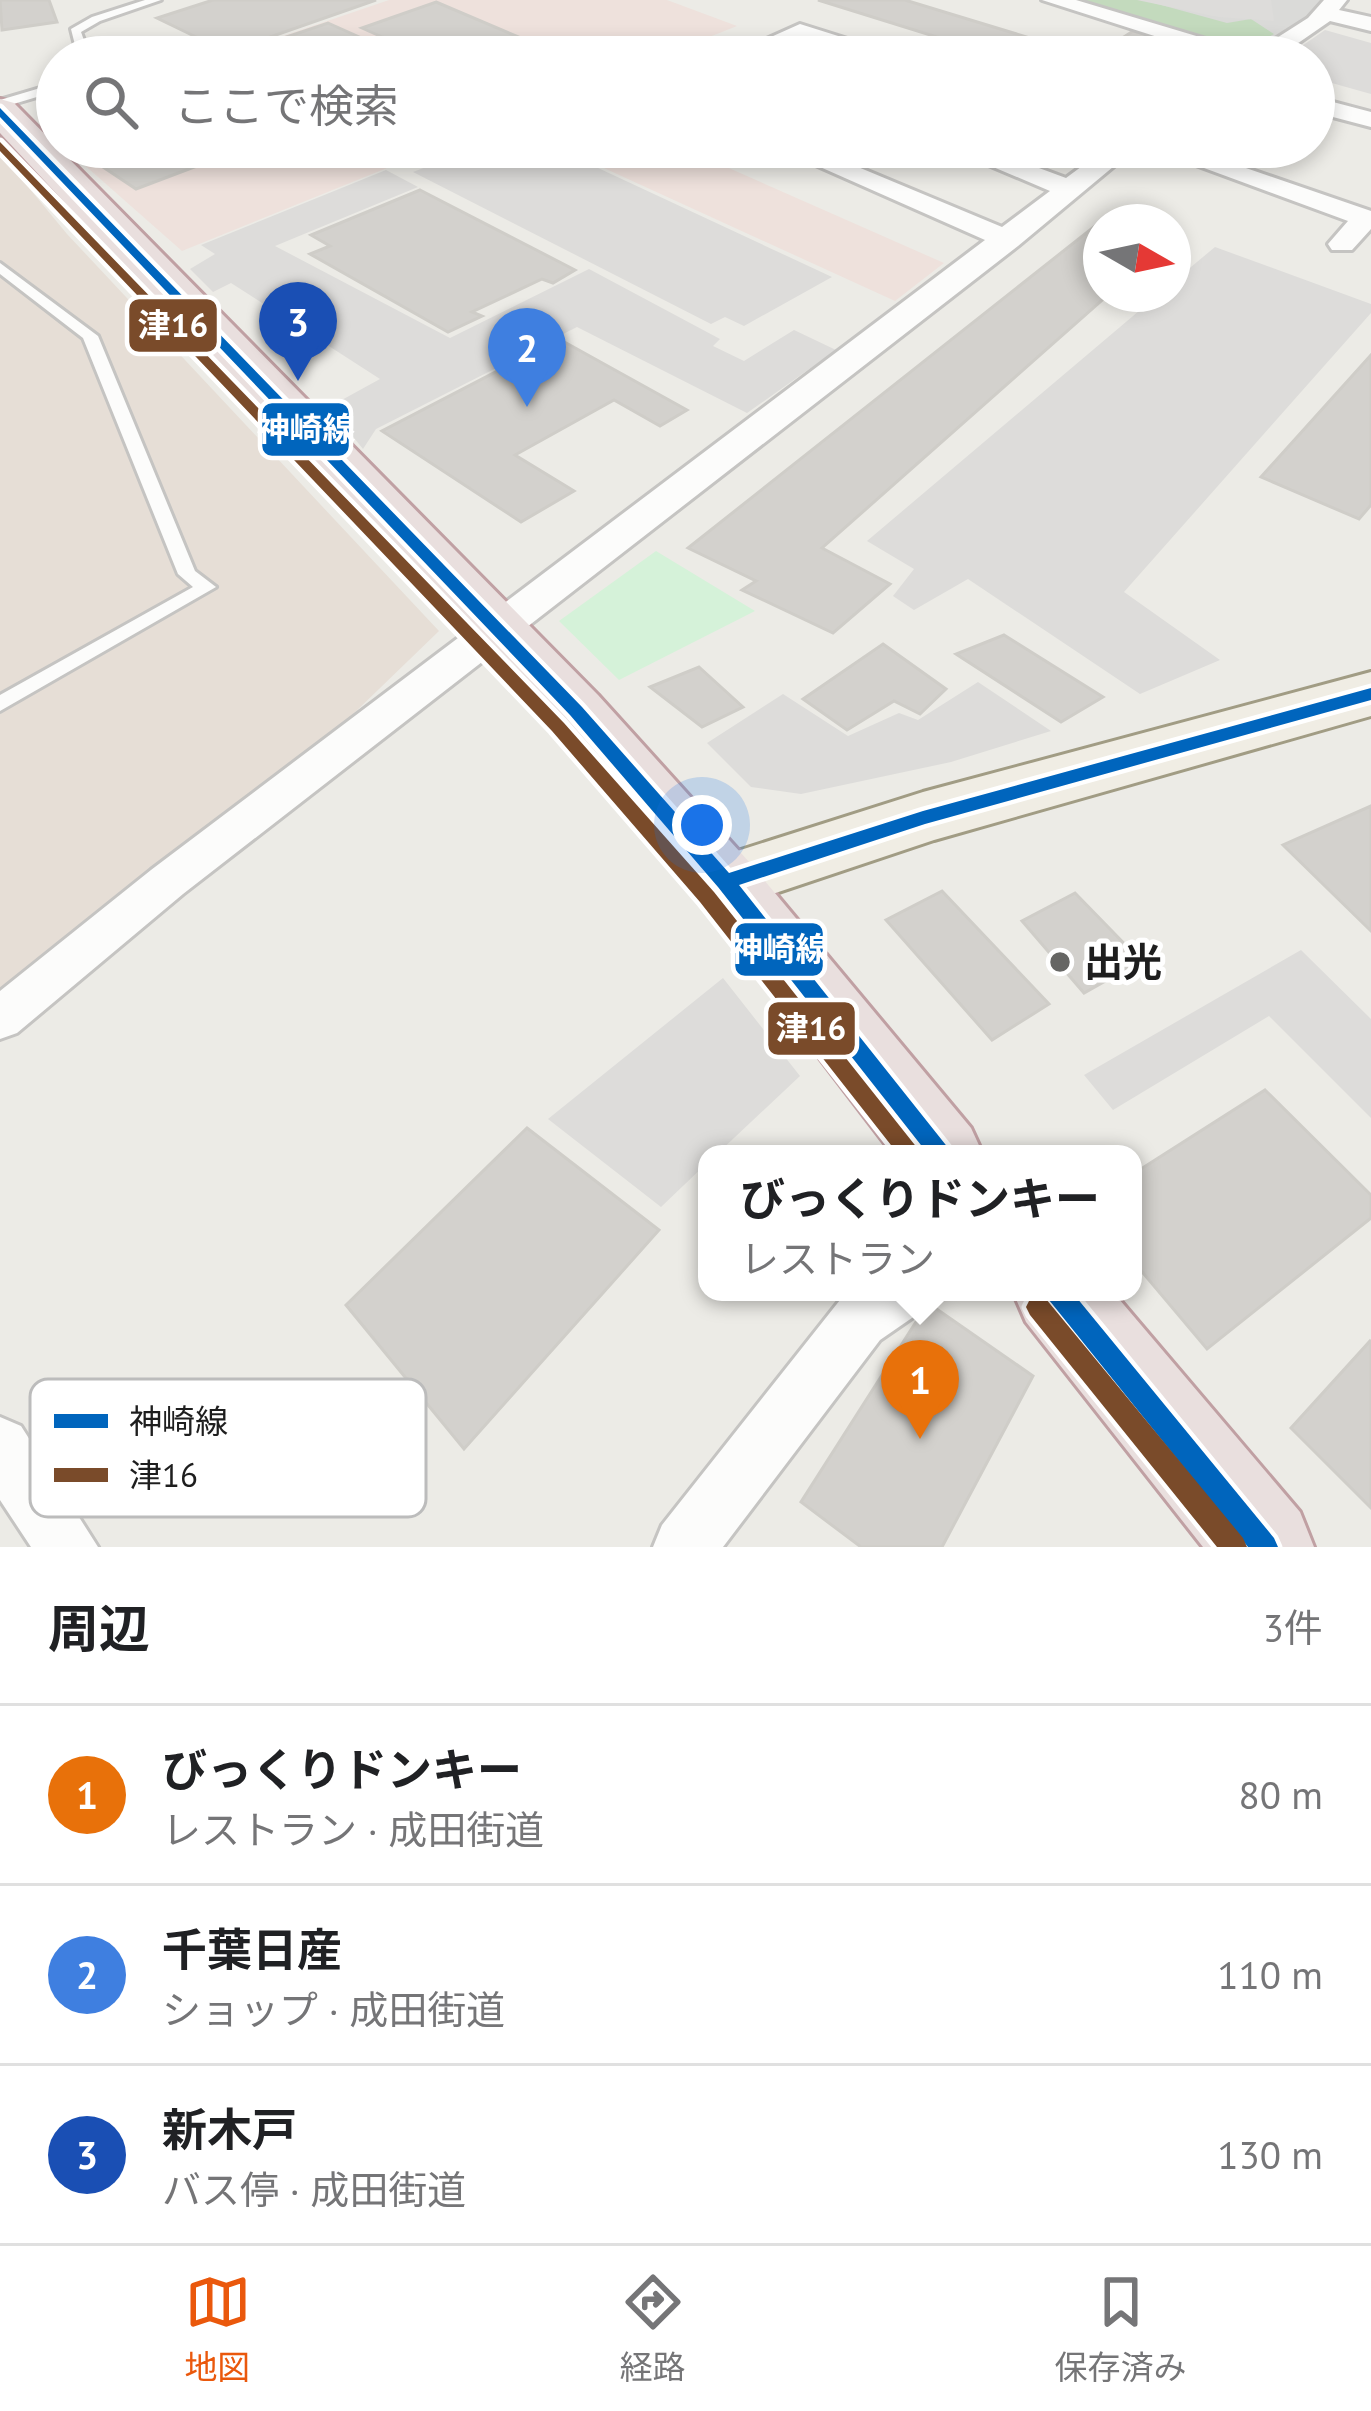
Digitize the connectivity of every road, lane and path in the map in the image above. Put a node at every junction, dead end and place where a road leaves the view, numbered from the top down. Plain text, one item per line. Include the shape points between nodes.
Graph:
1 (89, 0) edge
2 (156, 0) edge
3 (1053, 0) edge
4 (1330, 6) edge
5 (96, 19) junction
6 (1371, 24) edge
7 (77, 36) edge
8 (1174, 36) edge
9 (1290, 36) edge
10 (36, 95) edge
11 (0, 108) edge
12 (1335, 110) edge
13 (1371, 120) edge
14 (1335, 138) edge
15 (1351, 143) dead end
16 (36, 145) edge
17 (59, 168) edge
18 (838, 168) edge
19 (1014, 168) edge
20 (1095, 168) edge
21 (1221, 168) edge
22 (1067, 188) junction
23 (1008, 240) junction
24 (1342, 244) dead end
25 (0, 268) edge
26 (497, 629) junction
27 (1371, 694) edge
28 (0, 704) edge
29 (725, 882) junction
30 (0, 1018) edge
31 (935, 1145) edge
32 (888, 1301) edge
33 (1064, 1301) edge
34 (0, 1447) edge
35 (30, 1492) edge
36 (47, 1517) edge
37 (67, 1547) edge
38 (684, 1547) edge
39 (1265, 1547) edge

1 - 5 lane
2 - 5 lane
3 - 8 street
4 - 6 street
4 - 9 street
5 - 7 lane
10 - 11 lane
11 - 16 highway
12 - 13 street
14 - 15 street
17 - 26 highway
18 - 23 street
19 - 22 street
20 - 22 street
21 - 24 street via 1366,218
22 - 23 street
23 - 26 street
25 - 28 lane via 90,336 187,574 207,587
26 - 29 highway
26 - 30 street
27 - 29 main road via 944,812
29 - 31 highway
32 - 38 street via 860,1320
33 - 39 highway
34 - 35 street
36 - 37 street

